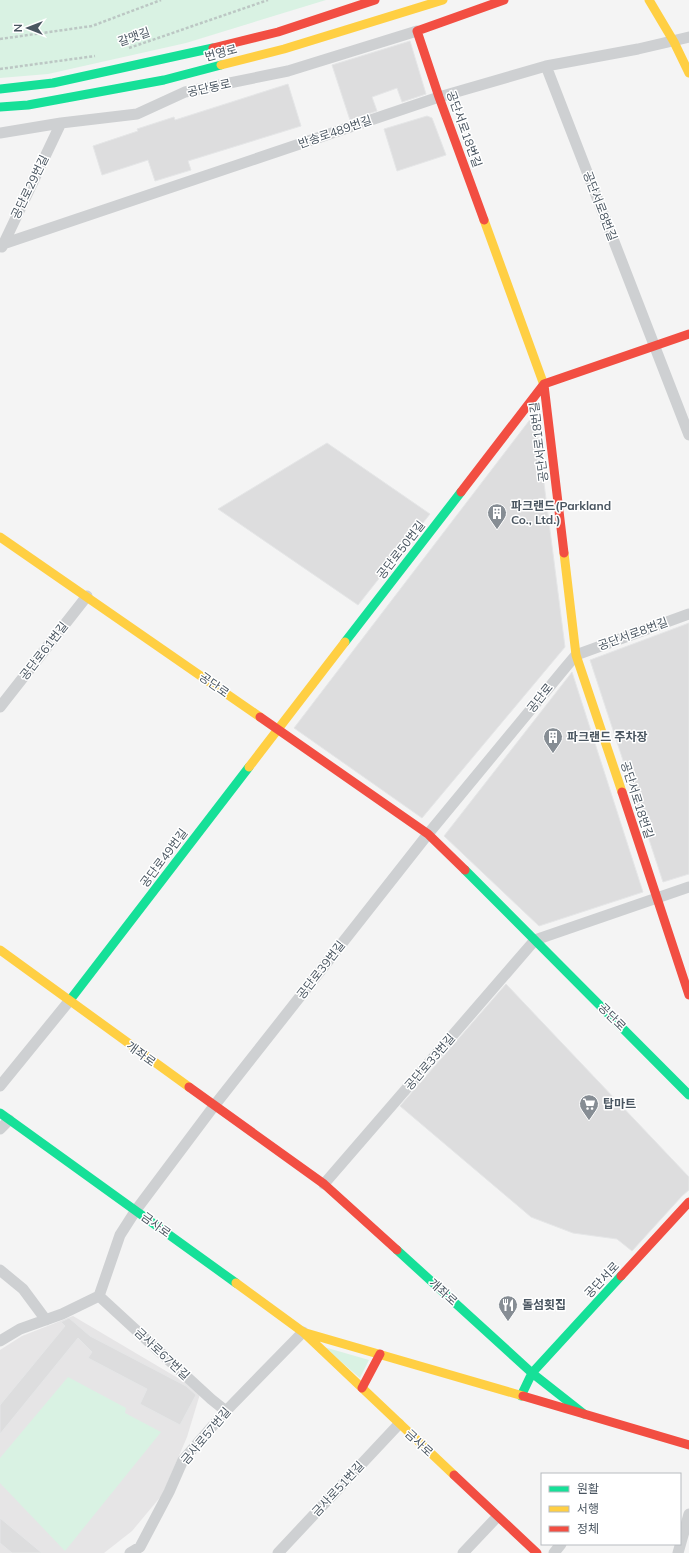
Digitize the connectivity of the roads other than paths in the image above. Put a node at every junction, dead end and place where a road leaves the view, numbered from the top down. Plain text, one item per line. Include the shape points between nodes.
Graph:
1 (375, 0) edge
2 (443, 0) edge
3 (504, 0) edge
4 (649, 0) edge
5 (417, 31) junction
6 (689, 38) edge
7 (674, 42) junction
8 (546, 66) junction
9 (689, 73) edge
10 (0, 89) edge
11 (439, 97) junction
12 (0, 107) edge
13 (61, 123) junction
14 (0, 133) edge
15 (2, 247) edge
16 (689, 334) edge
17 (654, 346) junction
18 (544, 384) junction
19 (689, 435) edge
20 (0, 537) edge
21 (87, 596) junction
22 (689, 614) edge
23 (576, 655) junction
24 (0, 707) edge
25 (277, 730) junction
26 (428, 834) junction
27 (689, 886) edge
28 (656, 898) junction
29 (535, 940) junction
30 (0, 950) edge
31 (689, 995) edge
32 (70, 1000) junction
33 (0, 1086) edge
34 (689, 1095) edge
35 (214, 1106) junction
36 (0, 1113) edge
37 (9, 1120) junction
38 (0, 1129) edge
39 (324, 1184) junction
40 (689, 1202) edge
41 (136, 1210) junction
42 (0, 1270) edge
43 (99, 1296) junction
44 (46, 1320) junction
45 (303, 1332) junction
46 (0, 1341) edge
47 (380, 1354) junction
48 (532, 1373) junction
49 (362, 1388) junction
50 (521, 1396) junction
51 (226, 1411) junction
52 (584, 1414) junction
53 (399, 1424) junction
54 (689, 1445) edge
55 (689, 1514) edge
56 (497, 1517) junction
57 (681, 1542) edge
58 (560, 1545) edge
59 (144, 1550) edge
60 (130, 1553) edge
61 (278, 1553) edge
62 (463, 1553) edge
63 (537, 1553) edge
64 (554, 1553) edge

1 - 10 main road, 번영로 via 233,44 53,83
2 - 12 main road, 번영로 via 284,49 164,80 28,105
3 - 5 main road
4 - 7 main road
5 - 11 main road, 공단서로18번길
5 - 13 street, 공단동로 via 288,71 185,92 137,114
6 - 7 street, 반송로489번길
7 - 8 street, 반송로489번길
7 - 9 main road
8 - 11 street, 반송로489번길
8 - 17 street, 공단서로8번길
11 - 15 street, 반송로489번길
11 - 18 main road, 공단서로18번길
13 - 14 street, 공단동로
13 - 15 street, 공단로29번길
16 - 17 main road
17 - 18 main road
17 - 19 street, 공단서로8번길
18 - 23 main road, 공단서로18번길
18 - 25 main road, 공단로50번길
20 - 21 main road, 공단로
21 - 24 street, 공단로61번길
21 - 25 main road, 공단로
22 - 23 street, 공단서로8번길
23 - 26 street, 공단로
23 - 28 main road, 공단서로18번길
25 - 26 main road, 공단로
25 - 32 main road, 공단로49번길
26 - 29 main road, 공단로
26 - 35 street, 공단로39번길
27 - 28 street
28 - 29 street
28 - 31 main road, 공단서로18번길
29 - 34 main road, 공단로
29 - 39 street, 공단로33번길
30 - 32 main road, 개좌로
32 - 33 street
32 - 35 main road, 개좌로
35 - 39 main road, 개좌로
35 - 41 street
36 - 37 main road, 금사로
37 - 38 street
37 - 41 main road, 금사로
39 - 48 main road, 개좌로
40 - 48 main road, 공단서로
41 - 43 street via 120,1235
41 - 45 main road, 금사로
42 - 44 street via 24,1289
43 - 44 street
43 - 51 street, 금사로67번길
44 - 46 street via 20,1329
45 - 47 main road, 금사로
45 - 49 main road, 금사로
45 - 51 street, 금사로57번길
47 - 49 main road
47 - 50 main road, 금사로
48 - 50 main road, 공단서로
48 - 52 main road, 개좌로
49 - 53 main road, 금사로
50 - 52 main road, 금사로
51 - 59 street, 금사로57번길 via 184,1460
52 - 54 main road, 개좌로
53 - 56 main road, 금사로
53 - 61 street, 금사로51번길
55 - 57 street
56 - 62 street
56 - 63 main road, 금사로
58 - 64 street
59 - 60 street, 금사로57번길

